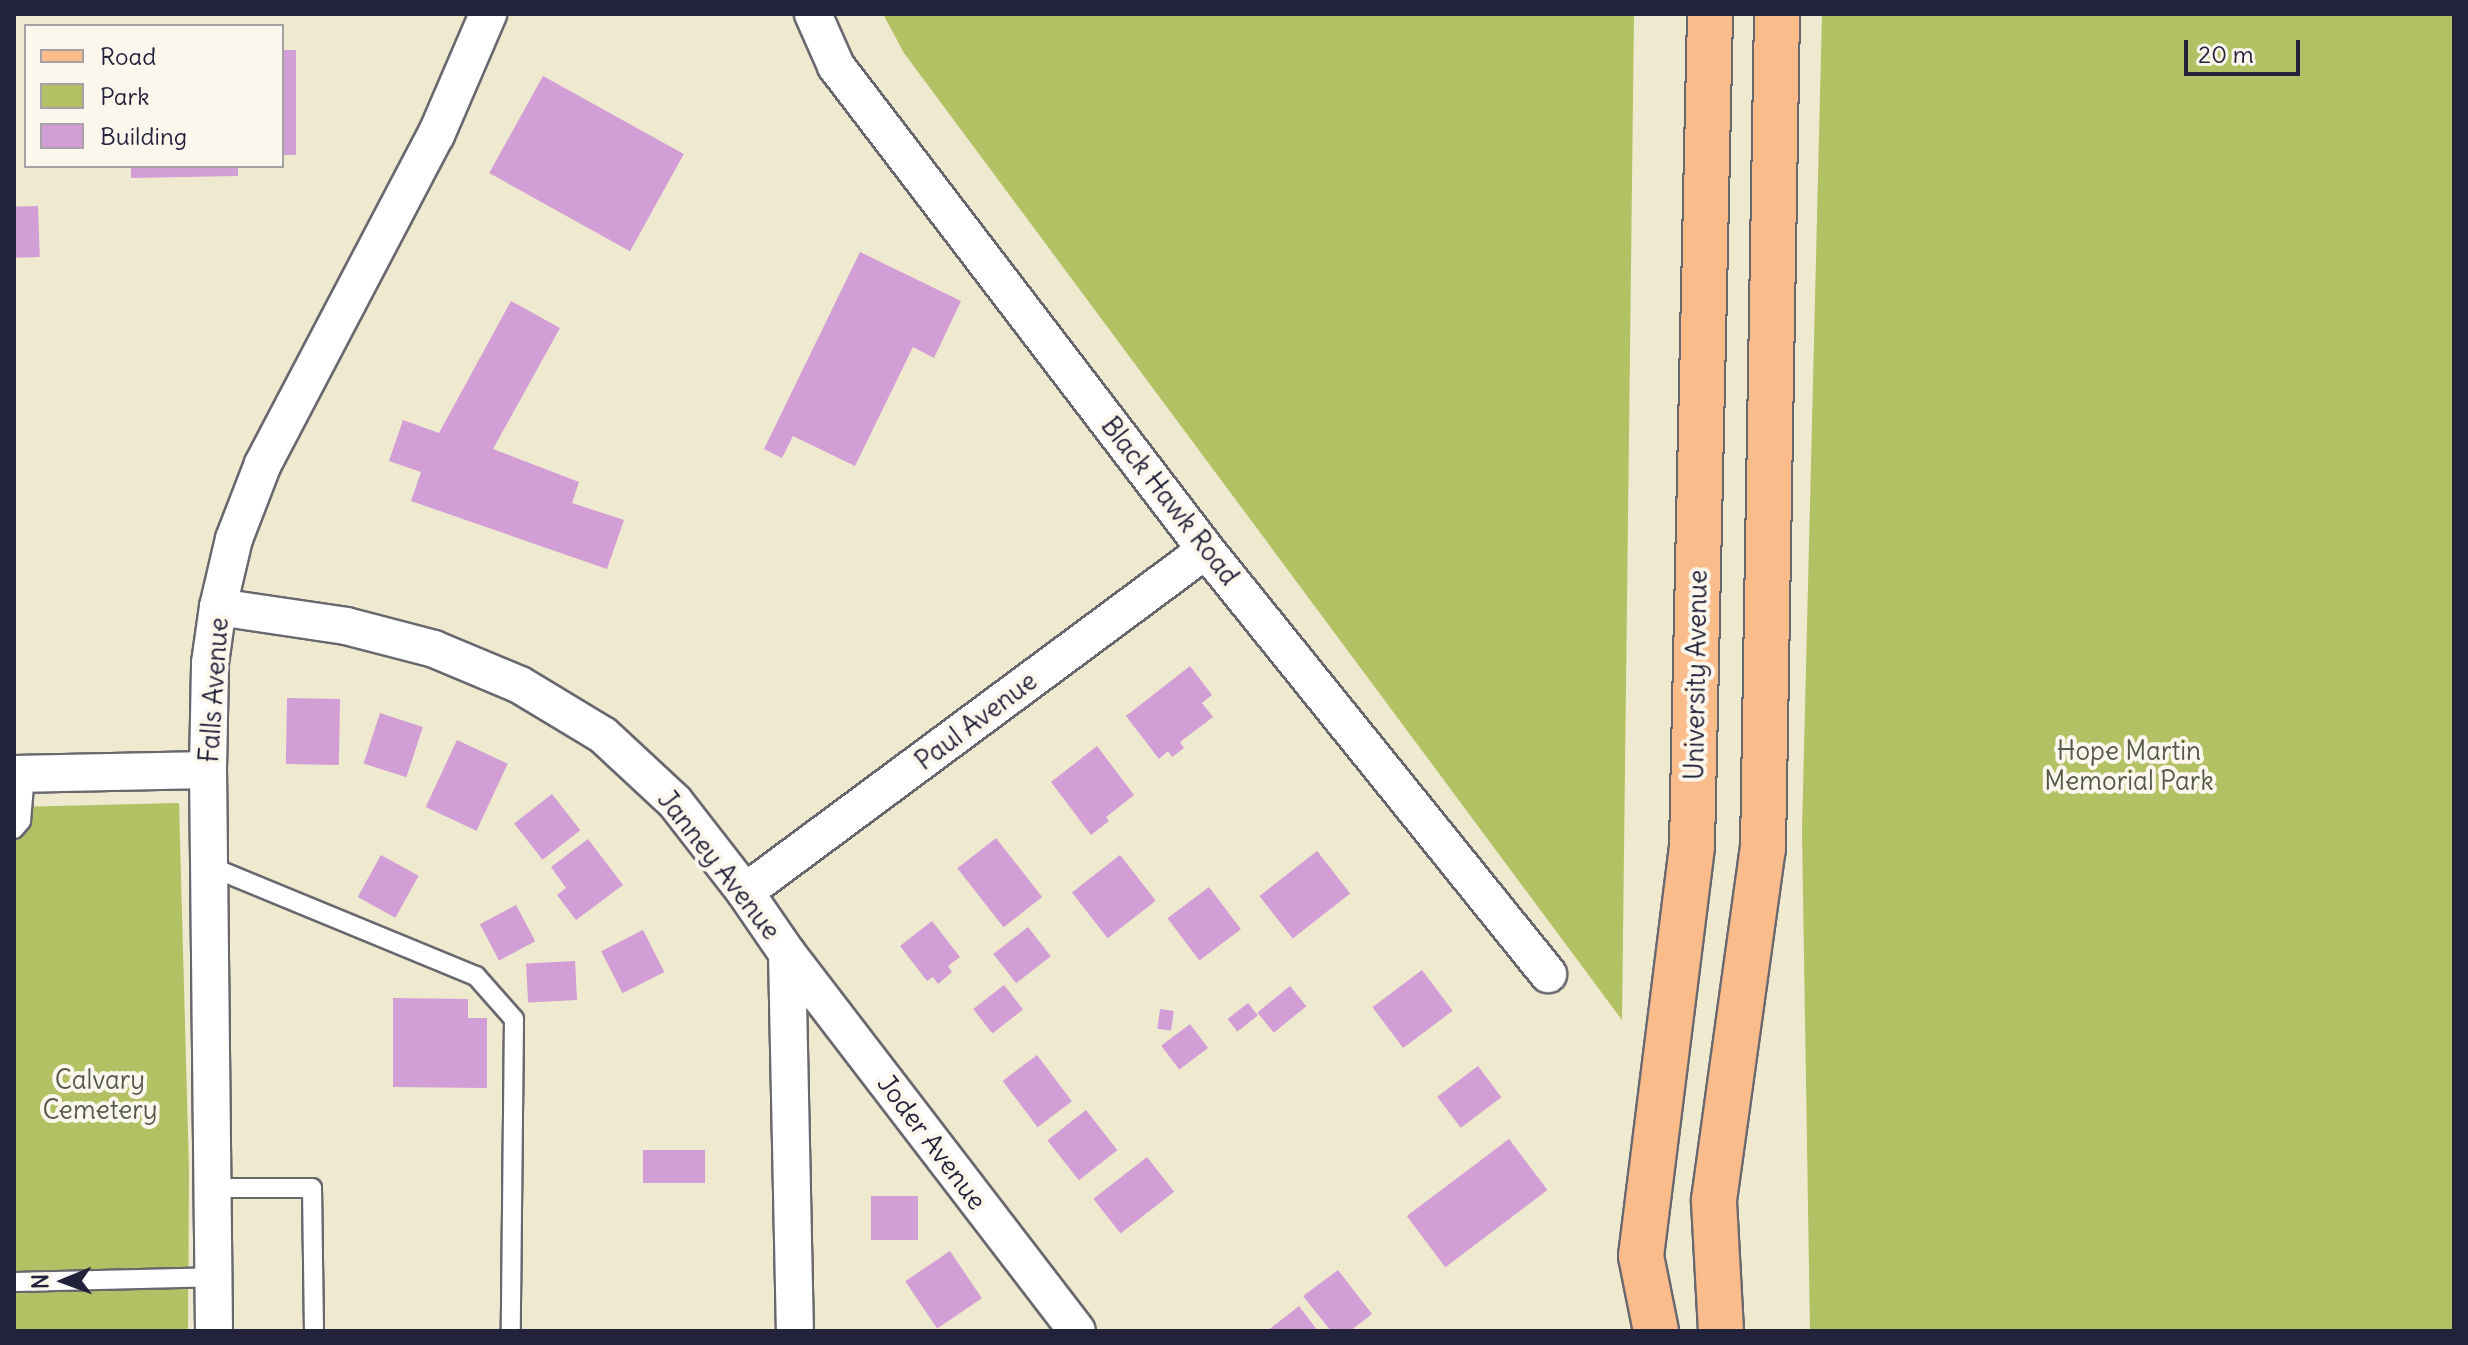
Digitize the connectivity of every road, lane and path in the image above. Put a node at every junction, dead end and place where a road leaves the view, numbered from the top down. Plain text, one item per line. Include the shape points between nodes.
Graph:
1 (488, 14) edge
2 (813, 14) edge
3 (1710, 14) edge
4 (1777, 14) edge
5 (1206, 550) junction
6 (218, 607) junction
7 (208, 770) junction
8 (19, 774) edge
9 (14, 829) edge
10 (209, 866) junction
11 (745, 892) junction
12 (787, 953) junction
13 (1548, 974) dead end
14 (213, 1188) junction
15 (213, 1277) junction
16 (14, 1282) edge
17 (214, 1331) edge
18 (314, 1331) edge
19 (511, 1331) edge
20 (795, 1331) edge
21 (1077, 1331) edge
22 (1656, 1331) edge
23 (1721, 1331) edge

1 - 6 street, Falls Avenue via 422,163 263,464 234,539
2 - 5 street, Black Hawk Road via 836,66
3 - 22 main road, University Avenue via 1692,846 1641,1256
4 - 23 main road via 1763,849 1714,1200
5 - 11 street, Paul Avenue
5 - 13 street, Black Hawk Road
6 - 7 street, Falls Avenue via 210,663
6 - 11 street, Janney Avenue via 346,626 434,649 520,685 603,735 675,802
7 - 8 street
7 - 10 street, Falls Avenue
8 - 9 lane via 21,821
10 - 14 street, Falls Avenue
10 - 19 lane via 476,976 514,1019
11 - 12 street, Janney Avenue
12 - 20 street, Janney Avenue
12 - 21 street, Joder Avenue
14 - 15 street, Falls Avenue
14 - 18 lane via 312,1188
15 - 16 lane
15 - 17 street, Falls Avenue

